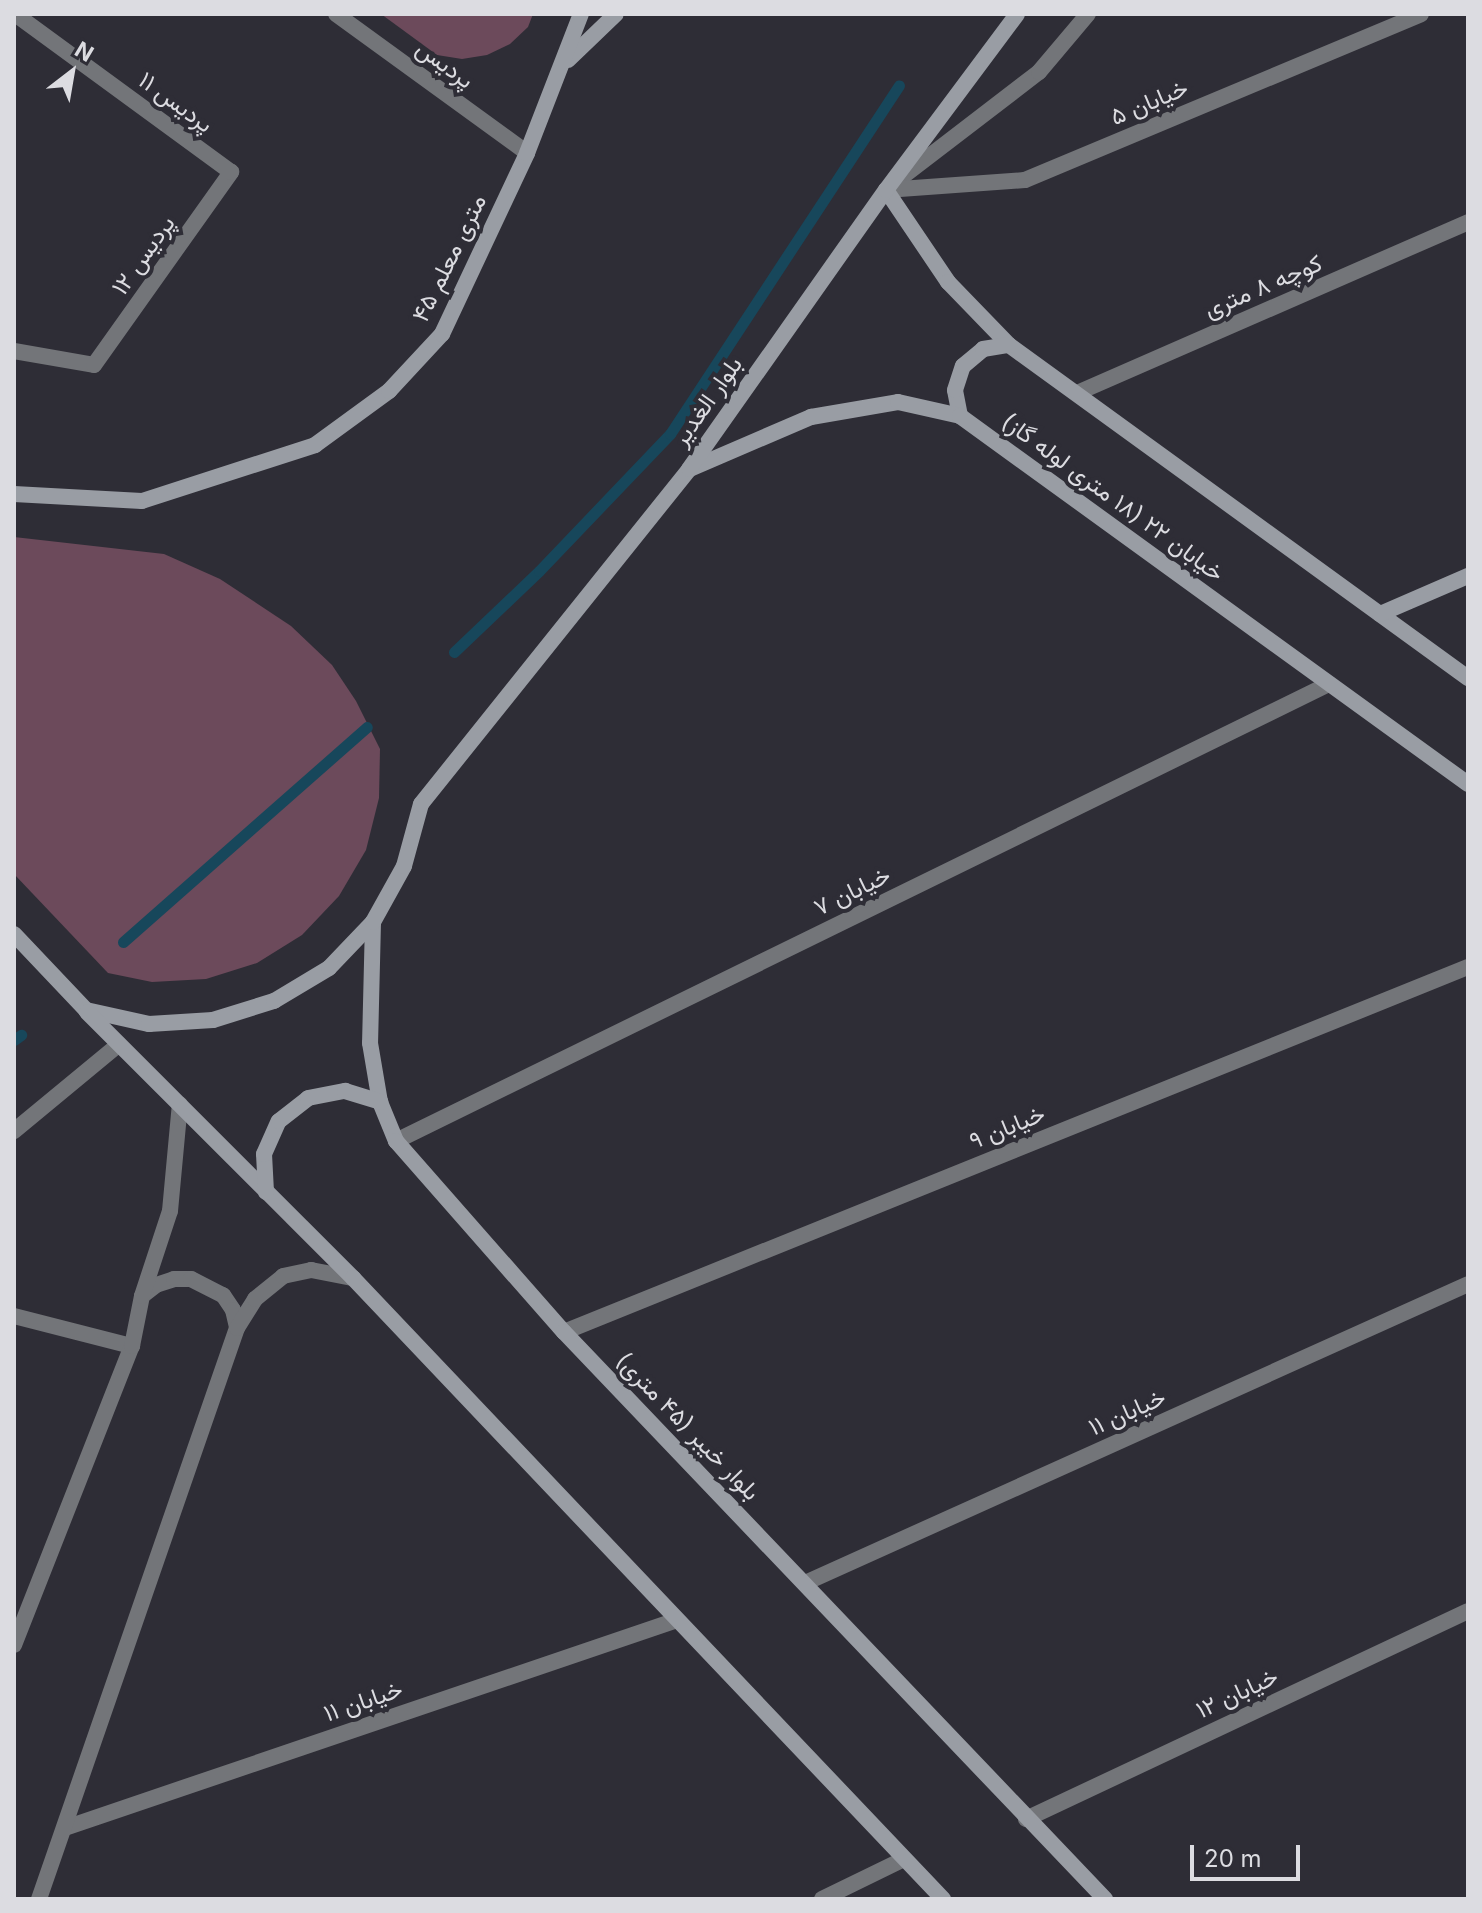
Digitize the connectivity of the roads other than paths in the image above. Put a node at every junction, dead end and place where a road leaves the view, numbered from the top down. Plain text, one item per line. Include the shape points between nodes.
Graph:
1 (15, 14) edge
2 (336, 14) edge
3 (581, 14) edge
4 (616, 14) edge
5 (1017, 14) edge
6 (1088, 14) edge
7 (1421, 14) edge
8 (565, 63) junction
9 (527, 153) junction
10 (231, 172) joint
11 (886, 190) junction
12 (1468, 222) edge
13 (1009, 345) junction
14 (14, 351) edge
15 (1077, 393) junction
16 (960, 416) junction
17 (689, 469) junction
18 (14, 494) edge
19 (1468, 576) edge
20 (1380, 614) junction
21 (1468, 678) edge
22 (1329, 684) junction
23 (1468, 784) edge
24 (373, 922) junction
25 (14, 934) edge
26 (1468, 967) edge
27 (86, 1010) junction
28 (119, 1044) junction
29 (380, 1102) junction
30 (180, 1104) junction
31 (14, 1131) edge
32 (396, 1141) junction
33 (266, 1192) junction
34 (353, 1278) junction
35 (1468, 1284) edge
36 (142, 1296) junction
37 (14, 1316) edge
38 (237, 1328) junction
39 (564, 1332) junction
40 (132, 1346) junction
41 (805, 1583) junction
42 (1468, 1611) edge
43 (677, 1620) junction
44 (14, 1645) edge
45 (1026, 1819) junction
46 (65, 1828) junction
47 (904, 1859) junction
48 (39, 1899) edge
49 (822, 1899) edge
50 (943, 1899) edge
51 (1105, 1899) edge

1 - 10 street, پردیس ۱۱
2 - 9 street, پردیس
3 - 8 main road, ۴۵ متری معلم
4 - 8 main road
5 - 11 main road, بلوار الغدیر
6 - 11 street via 1039,72
7 - 11 street, خیابان ۵ via 1025,180
8 - 9 main road, ۴۵ متری معلم
9 - 18 main road, ۴۵ متری معلم via 442,334 389,391 315,445 142,501
10 - 14 street, پردیس ۱۲ via 94,365
11 - 13 main road via 948,282
11 - 17 main road, بلوار الغدیر
12 - 15 street, کوچه ۸ متری
13 - 15 main road
13 - 16 main road via 983,349 963,366 955,390
15 - 20 main road
16 - 17 main road, خیابان ۲۲ (۱۸ متری لوله گاز) via 898,402 811,417
16 - 22 main road, خیابان ۲۲ (۱۸ متری لوله گاز)
17 - 24 main road, بلوار الغدیر via 421,804 404,866
19 - 20 main road
20 - 21 main road
22 - 23 main road, خیابان ۲۲ (۱۸ متری لوله گاز)
22 - 32 street, خیابان ۷
24 - 27 main road via 329,968 274,1001 213,1020 162,1023
24 - 29 main road, بلوار خیبر (۴۵ متری) via 370,1043
25 - 27 main road
26 - 39 street, خیابان ۹
27 - 28 main road
28 - 30 main road
28 - 31 street
29 - 32 main road, بلوار خیبر (۴۵ متری)
29 - 33 main road via 345,1091 308,1098 279,1121 264,1154
30 - 33 main road
30 - 36 street via 170,1211
32 - 39 main road, بلوار خیبر (۴۵ متری)
33 - 34 main road
34 - 38 street via 311,1270 283,1276 255,1299
34 - 43 main road
35 - 41 street, خیابان ۱۱
36 - 38 street via 165,1282 191,1279 223,1295
36 - 40 street
37 - 40 street
38 - 46 street
39 - 41 main road, بلوار خیبر (۴۵ متری)
40 - 44 street
41 - 45 main road, بلوار خیبر (۴۵ متری)
42 - 45 street, خیابان ۱۲
43 - 46 street, خیابان ۱۱
43 - 47 main road
45 - 51 main road, بلوار خیبر (۴۵ متری)
46 - 48 street
47 - 49 street
47 - 50 main road

